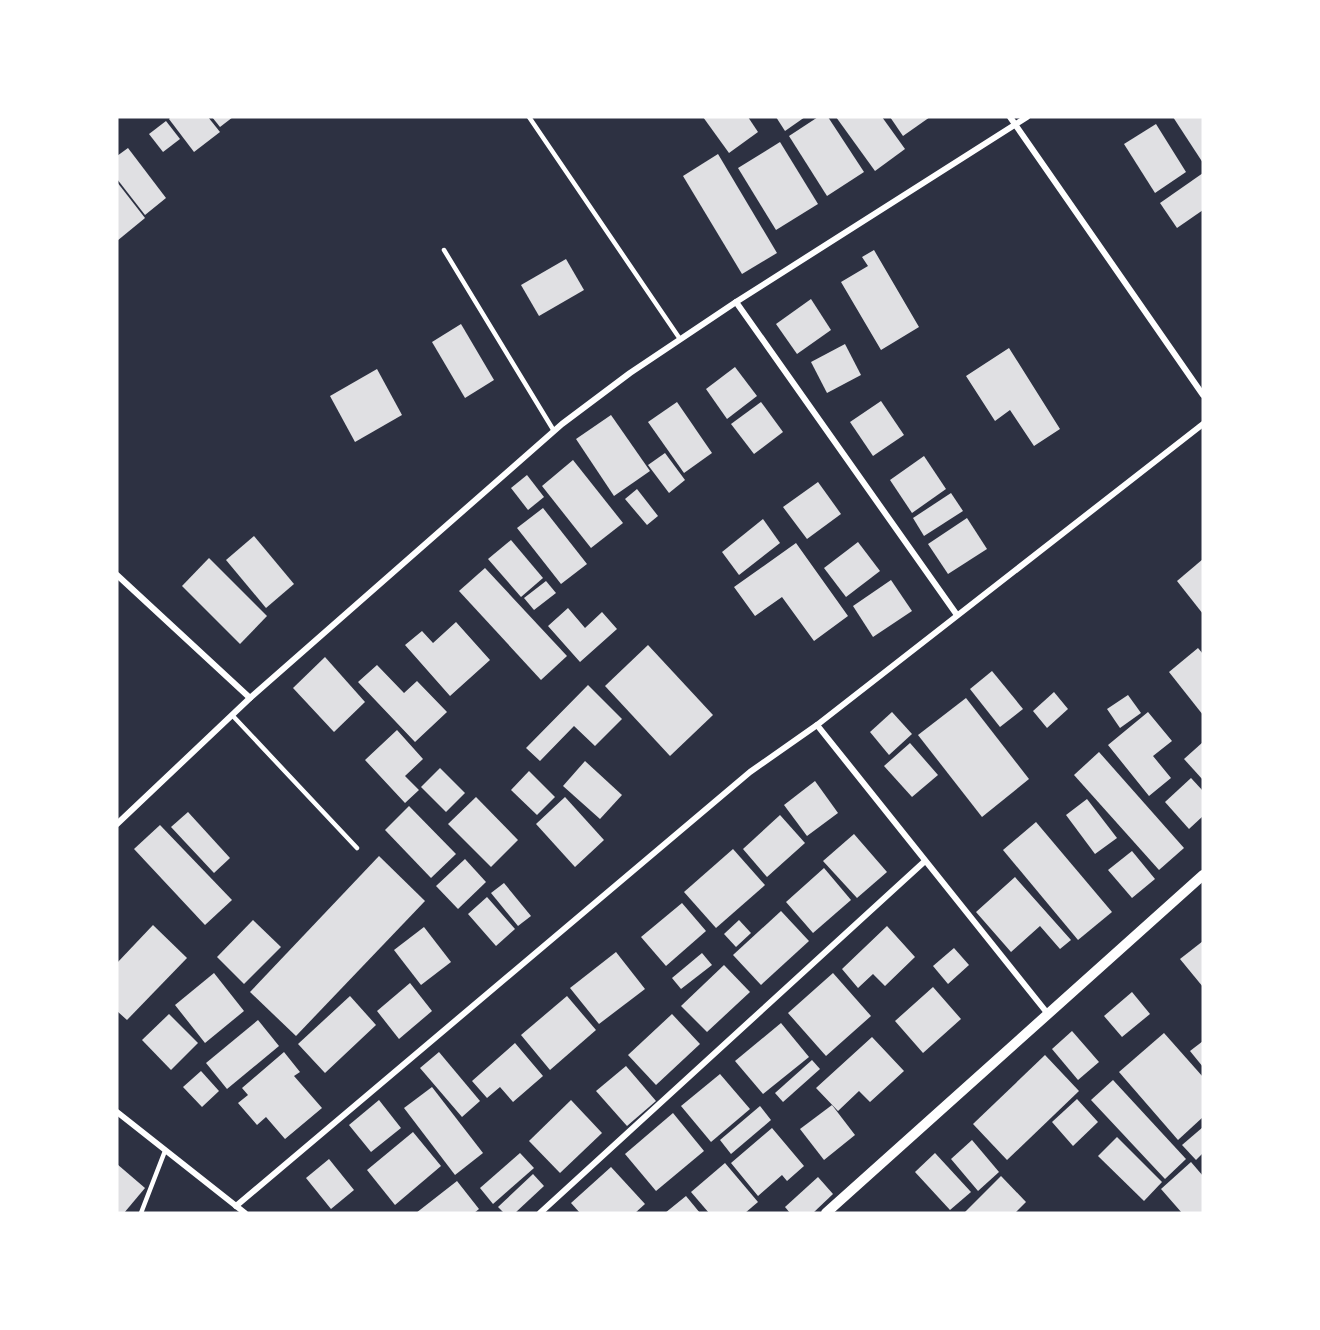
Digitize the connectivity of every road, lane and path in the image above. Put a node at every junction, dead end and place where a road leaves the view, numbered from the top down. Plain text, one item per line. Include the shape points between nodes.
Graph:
1 (529, 117) edge
2 (1010, 117) edge
3 (1027, 117) edge
4 (1015, 125) junction
5 (444, 250) dead end
6 (736, 302) junction
7 (680, 339) junction
8 (1203, 395) edge
9 (1203, 424) edge
10 (554, 431) junction
11 (117, 575) edge
12 (957, 615) junction
13 (250, 698) junction
14 (232, 715) junction
15 (817, 725) junction
16 (117, 824) edge
17 (357, 848) dead end
18 (925, 861) junction
19 (1203, 875) edge
20 (1048, 1014) junction
21 (117, 1113) edge
22 (165, 1151) junction
23 (236, 1206) junction
24 (141, 1213) edge
25 (245, 1213) edge
26 (540, 1213) edge
27 (826, 1213) edge

1 - 7 lane
2 - 4 street
3 - 4 street
4 - 6 street
4 - 8 street
5 - 10 lane
6 - 7 street
6 - 12 street
7 - 10 street
9 - 12 street
10 - 13 street
11 - 13 street
12 - 15 street
13 - 14 street
14 - 16 street
14 - 17 lane
15 - 18 street
15 - 23 street via 750,772
18 - 20 street
18 - 26 street
19 - 20 street
20 - 27 street
21 - 22 street
22 - 23 street
22 - 24 lane
23 - 25 street

